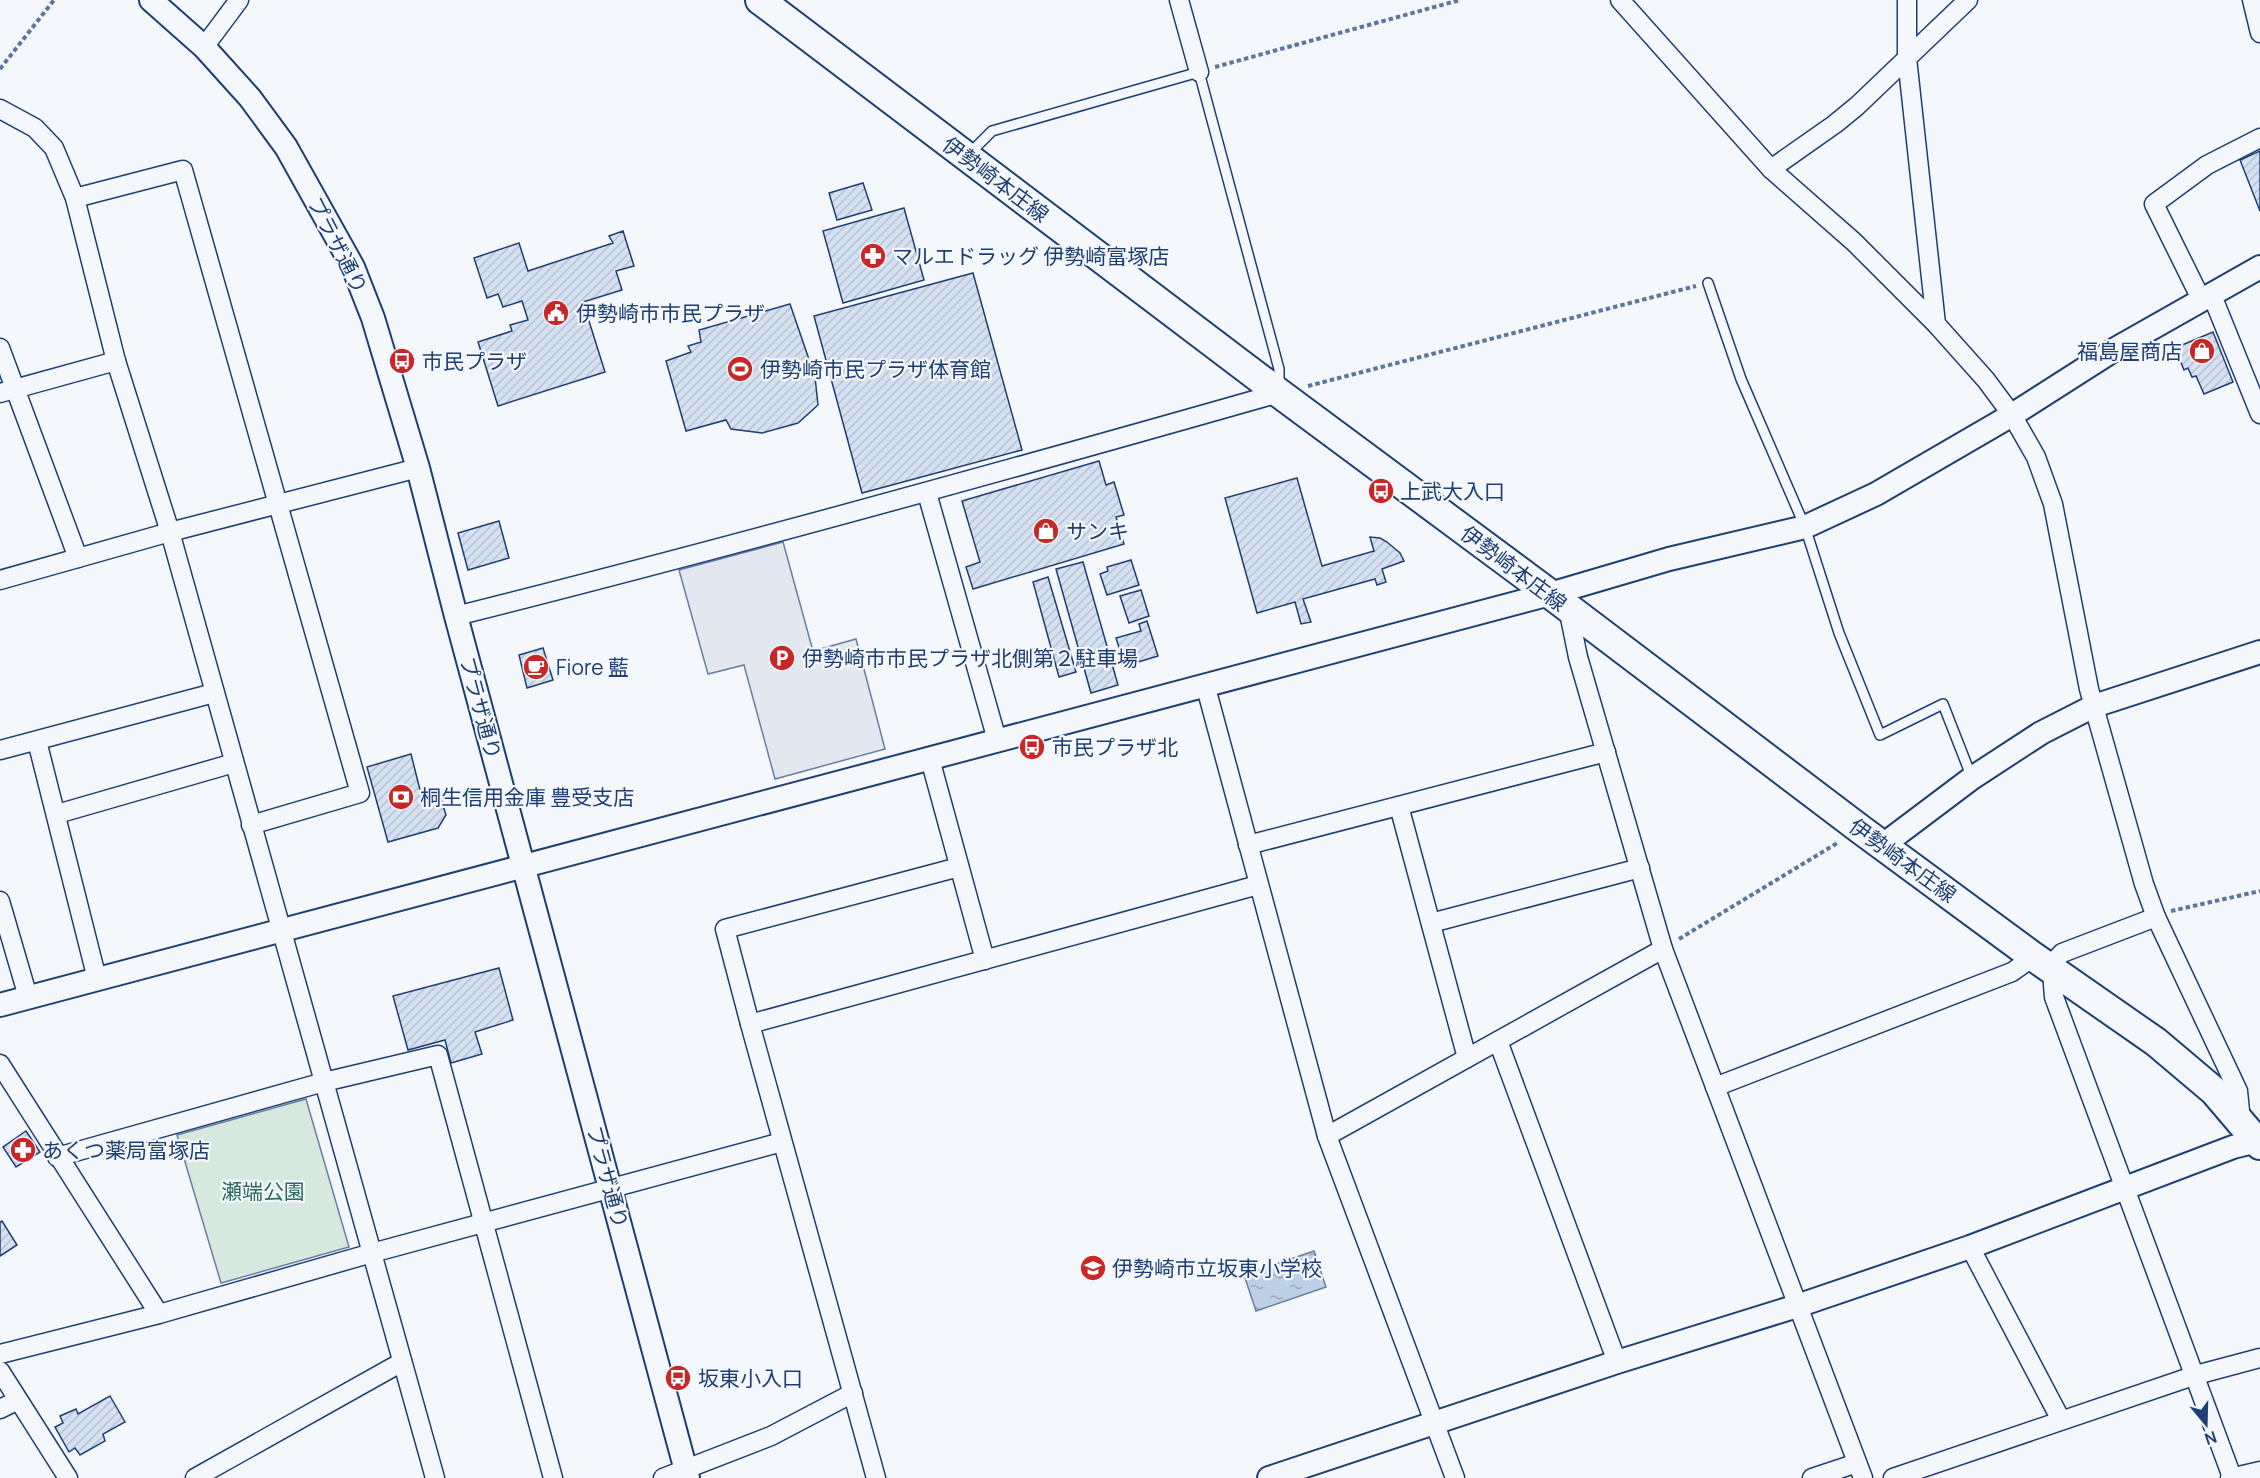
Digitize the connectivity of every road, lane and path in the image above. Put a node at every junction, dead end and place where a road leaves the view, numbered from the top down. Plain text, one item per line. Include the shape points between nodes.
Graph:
1 (54, 0) edge
2 (151, 0) edge
3 (238, 0) edge
4 (760, 0) edge
5 (1179, 0) edge
6 (1460, 0) edge
7 (1620, 0) edge
8 (1907, 0) edge
9 (1968, 0) edge
10 (2252, 0) edge
11 (2260, 33) edge
12 (204, 46) junction
13 (1907, 58) junction
14 (0, 69) edge
15 (1199, 72) junction
16 (0, 109) edge
17 (2260, 138) edge
18 (966, 157) junction
19 (1771, 169) junction
20 (75, 198) junction
21 (2260, 267) edge
22 (1708, 283) joint
23 (2206, 296) junction
24 (1936, 324) junction
25 (0, 348) edge
26 (116, 361) junction
27 (8, 390) edge
28 (1279, 393) junction
29 (2260, 414) edge
30 (2012, 415) junction
31 (418, 468) junction
32 (927, 493) junction
33 (277, 505) junction
34 (1805, 527) junction
35 (170, 532) junction
36 (78, 558) junction
37 (0, 580) edge
38 (1559, 601) junction
39 (456, 616) junction
40 (2260, 652) edge
41 (1205, 684) junction
42 (214, 693) junction
43 (2094, 706) junction
44 (997, 740) junction
45 (37, 741) junction
46 (0, 750) edge
47 (1606, 752) junction
48 (930, 759) junction
49 (234, 763) junction
50 (1972, 778) junction
51 (1399, 806) junction
52 (57, 814) junction
53 (251, 825) junction
54 (1871, 837) junction
55 (1248, 845) junction
56 (524, 866) junction
57 (959, 867) junction
58 (1640, 868) junction
59 (1258, 885) junction
60 (2260, 891) edge
61 (0, 901) edge
62 (2156, 917) junction
63 (1431, 923) junction
64 (282, 930) junction
65 (1663, 949) junction
66 (985, 960) junction
67 (2042, 962) junction
68 (97, 979) junction
69 (28, 997) junction
70 (0, 1005) edge
71 (750, 1024) junction
72 (1498, 1041) junction
73 (1467, 1058) junction
74 (0, 1064) edge
75 (324, 1082) junction
76 (1715, 1087) junction
77 (1327, 1136) junction
78 (2255, 1137) edge
79 (782, 1142) junction
80 (57, 1157) junction
81 (611, 1188) junction
82 (2124, 1189) junction
83 (482, 1223) junction
84 (1970, 1247) junction
85 (372, 1253) junction
86 (1797, 1306) junction
87 (159, 1314) junction
88 (0, 1354) edge
89 (2260, 1358) edge
90 (402, 1362) junction
91 (1617, 1362) junction
92 (0, 1371) edge
93 (2196, 1375) junction
94 (853, 1393) junction
95 (18, 1400) junction
96 (0, 1409) edge
97 (2061, 1420) junction
98 (1434, 1424) junction
99 (1860, 1470) edge
100 (2260, 1471) edge
101 (687, 1474) edge
102 (2231, 1477) edge
103 (68, 1478) edge
104 (195, 1478) edge
105 (435, 1478) edge
106 (553, 1478) edge
107 (663, 1478) edge
108 (876, 1478) edge
109 (1269, 1478) edge
110 (1455, 1478) edge
111 (1812, 1478) edge
112 (1893, 1478) edge

1 - 14 path
2 - 12 street, プラザ通り
3 - 12 street
4 - 18 main road, 伊勢崎本庄線
5 - 15 street
6 - 15 path
7 - 19 street
8 - 13 street
9 - 13 street
10 - 11 street
12 - 31 street, プラザ通り via 286,147 353,267 373,318
13 - 19 street via 1841,119
13 - 24 street
15 - 18 lane via 992,131
15 - 28 lane via 1279,369
16 - 20 street via 35,128 54,148
17 - 23 street via 2207,165 2154,204
18 - 28 main road, 伊勢崎本庄線
19 - 24 street via 1854,242
20 - 26 street
20 - 33 street via 183,170
21 - 23 street
22 - 28 path
22 - 34 lane via 1741,379
23 - 29 street
23 - 30 street
24 - 30 street
25 - 27 street
26 - 27 street
26 - 35 street
27 - 36 street
28 - 32 street
28 - 38 main road, 伊勢崎本庄線
30 - 34 street via 1876,494
30 - 43 street via 2036,457 2053,504
31 - 33 street
31 - 39 street, プラザ通り
32 - 39 street
32 - 44 street
33 - 35 street
33 - 53 street via 360,793
34 - 38 street via 1669,559
34 - 50 lane via 1839,633 1880,735 1943,704
35 - 36 street
35 - 42 street
36 - 37 street
38 - 41 street
38 - 47 street
38 - 54 main road, 伊勢崎本庄線
39 - 56 street, プラザ通り
40 - 43 street
41 - 44 street
41 - 55 street
42 - 45 street
42 - 49 street
43 - 50 street via 2041,733
43 - 62 street
44 - 48 street
45 - 46 street
45 - 52 street
47 - 51 street
47 - 58 street
48 - 56 street
48 - 57 street
49 - 52 street
49 - 53 street
50 - 54 street
51 - 55 street
51 - 63 street
52 - 68 street
53 - 64 street
54 - 65 path
54 - 67 main road, 伊勢崎本庄線
55 - 59 street
56 - 64 street
56 - 81 street, プラザ通り
57 - 66 street
57 - 71 street via 726,929
58 - 63 street
58 - 65 street
59 - 66 street
59 - 77 street
60 - 62 path
61 - 69 street
62 - 67 street
62 - 78 street via 2238,1091
63 - 73 street
64 - 68 street
64 - 75 street
65 - 72 street
65 - 76 street
66 - 71 street
67 - 76 street via 2022,965
67 - 78 main road, 伊勢崎本庄線 via 2190,1068
67 - 82 street
68 - 69 street
69 - 70 street
71 - 79 street
72 - 73 street
72 - 91 street
73 - 77 street
74 - 80 street
75 - 80 street
75 - 83 street via 438,1055
75 - 85 street
76 - 86 street
77 - 98 street
78 - 82 street
79 - 81 street
79 - 94 street
80 - 87 street
81 - 83 street
81 - 101 street, プラザ通り
82 - 84 street
82 - 93 street
83 - 85 street
83 - 106 street
84 - 86 street
84 - 97 street
85 - 87 street
85 - 90 street
86 - 91 street
86 - 99 street
87 - 88 street
89 - 93 street
90 - 104 street
90 - 105 street
91 - 98 street
92 - 95 street
93 - 97 street
93 - 102 street
94 - 101 street
94 - 108 street
95 - 96 street
95 - 103 street
97 - 112 street
98 - 109 street
98 - 110 street
99 - 111 street
100 - 102 street
101 - 107 street

